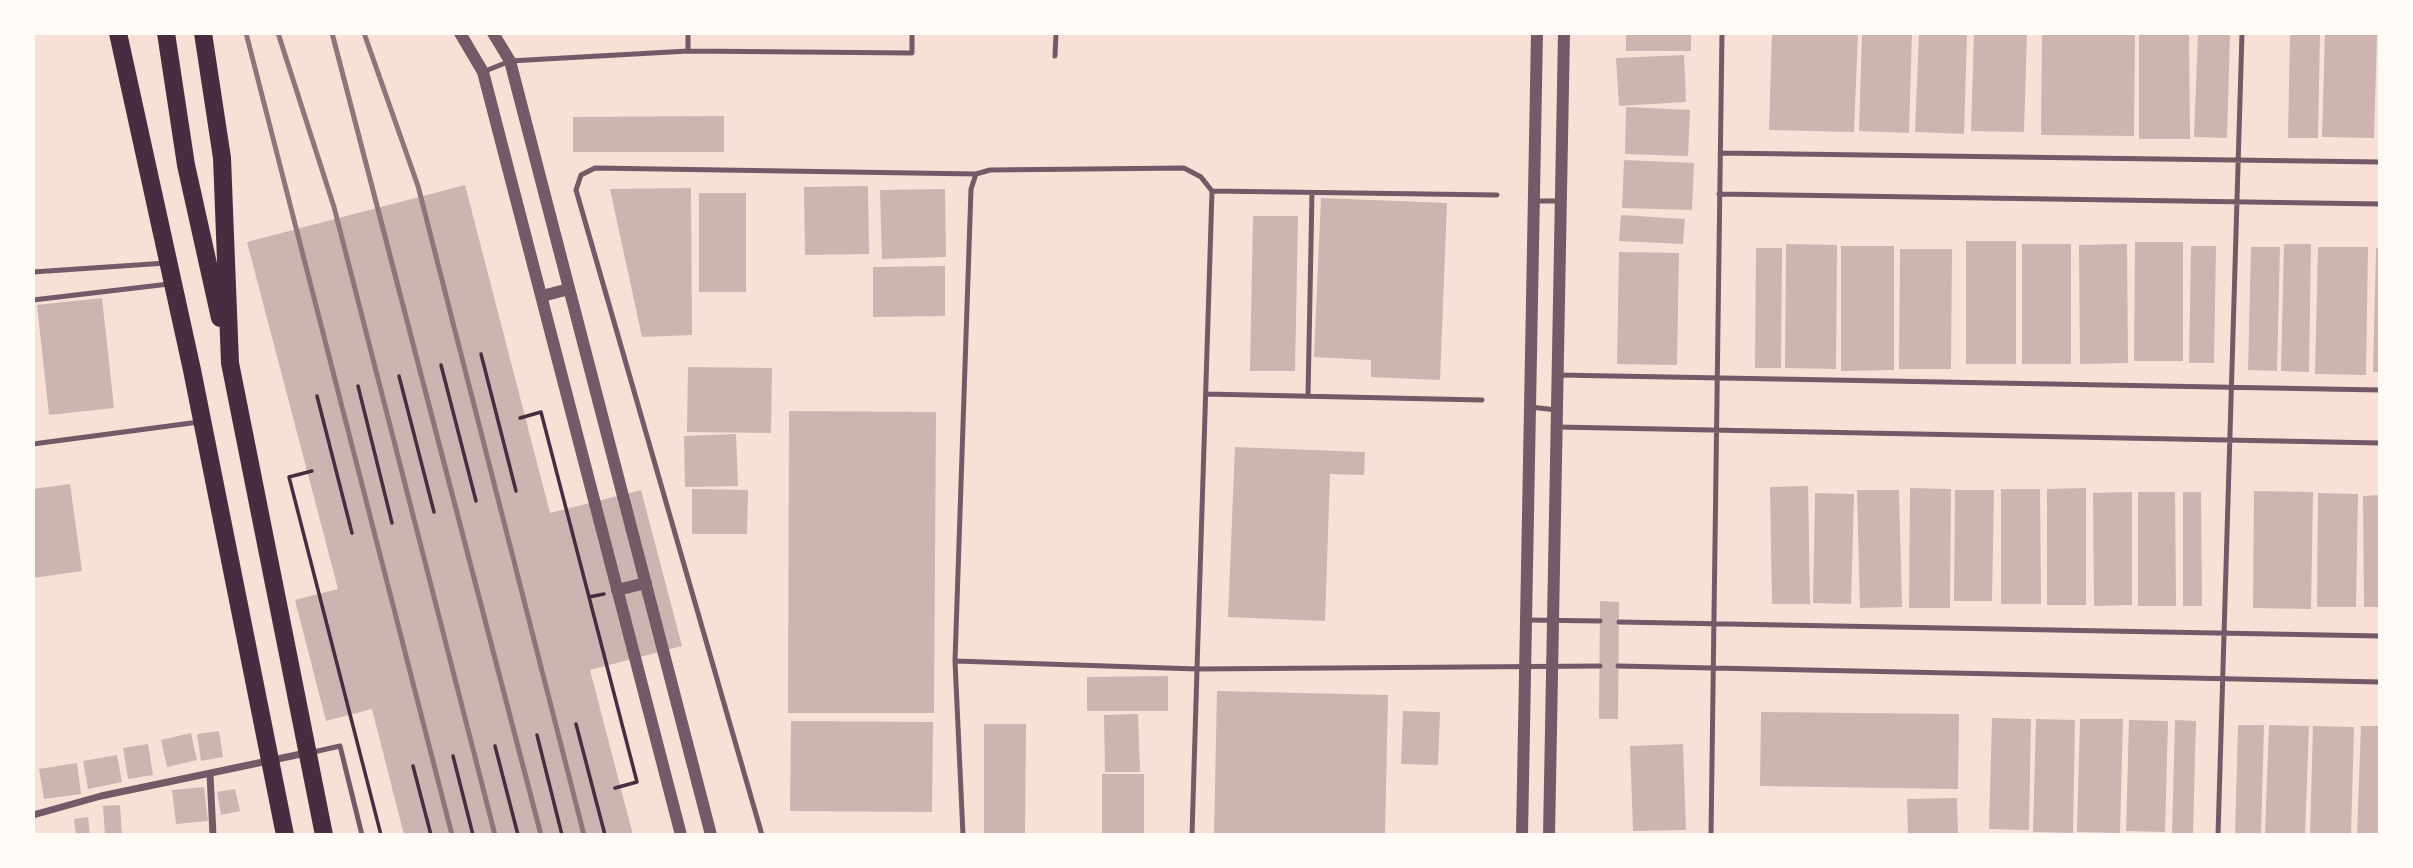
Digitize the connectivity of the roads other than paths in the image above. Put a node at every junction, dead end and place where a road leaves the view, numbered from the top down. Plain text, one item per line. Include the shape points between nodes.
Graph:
1 (118, 33) edge
2 (166, 33) edge
3 (203, 33) edge
4 (460, 33) edge
5 (493, 33) edge
6 (688, 33) edge
7 (912, 33) edge
8 (1056, 33) edge
9 (1537, 33) edge
10 (1564, 33) edge
11 (1722, 33) edge
12 (2242, 33) edge
13 (688, 51) junction
14 (1055, 56) dead end
15 (510, 61) junction
16 (483, 72) junction
17 (1720, 153) junction
18 (2238, 160) junction
19 (2380, 162) edge
20 (976, 174) junction
21 (1212, 191) junction
22 (1312, 193) junction
23 (1719, 194) junction
24 (1497, 195) dead end
25 (1532, 201) junction
26 (1561, 201) junction
27 (2237, 202) junction
28 (2380, 204) edge
29 (170, 262) junction
30 (33, 272) edge
31 (174, 284) junction
32 (569, 289) junction
33 (542, 296) junction
34 (33, 300) edge
35 (230, 363) junction
36 (1558, 375) junction
37 (1717, 378) junction
38 (2231, 387) junction
39 (2380, 390) edge
40 (1206, 394) junction
41 (1308, 396) junction
42 (1482, 400) dead end
43 (1531, 407) junction
44 (1557, 410) junction
45 (202, 422) junction
46 (1556, 427) junction
47 (1716, 430) junction
48 (2230, 440) junction
49 (33, 443) edge
50 (2380, 443) edge
51 (646, 583) junction
52 (617, 590) junction
53 (1526, 620) junction
54 (1553, 620) junction
55 (1600, 621) dead end
56 (1619, 622) dead end
57 (1713, 623) junction
58 (2224, 634) junction
59 (2380, 636) edge
60 (956, 662) junction
61 (1525, 665) junction
62 (1552, 666) junction
63 (1600, 666) dead end
64 (1618, 666) dead end
65 (1197, 669) junction
66 (1713, 669) junction
67 (2223, 679) junction
68 (2380, 682) edge
69 (307, 753) junction
70 (270, 761) junction
71 (210, 774) junction
72 (33, 816) edge
73 (213, 835) edge
74 (285, 835) edge
75 (324, 835) edge
76 (362, 835) edge
77 (681, 835) edge
78 (712, 835) edge
79 (762, 835) edge
80 (963, 835) edge
81 (1192, 835) edge
82 (1522, 835) edge
83 (1549, 835) edge
84 (1711, 835) edge
85 (2218, 835) edge

1 - 29 main road
2 - 35 main road via 186,165
3 - 35 main road via 222,158
4 - 16 street
5 - 15 street
6 - 13 lane
7 - 13 lane via 912,53
8 - 14 lane
9 - 25 street
10 - 26 street
11 - 17 lane
12 - 18 lane
13 - 15 lane
15 - 16 lane
15 - 32 street
16 - 33 street
17 - 18 lane
17 - 23 lane
18 - 19 lane
18 - 27 lane
20 - 21 lane via 990,170 1184,168 1201,177
20 - 60 lane via 971,189
20 - 79 lane via 595,168 581,175 576,190
21 - 22 lane
21 - 40 lane
22 - 24 lane
22 - 41 lane
23 - 27 lane
23 - 37 lane
25 - 26 lane
25 - 43 street
26 - 36 street
27 - 28 lane
27 - 38 lane
29 - 30 lane
29 - 31 main road
31 - 34 lane
31 - 45 main road
32 - 33 street
32 - 51 street
33 - 52 street
35 - 69 main road
36 - 37 lane
36 - 44 street
37 - 38 lane
37 - 47 lane
38 - 39 lane
38 - 48 lane
40 - 41 lane
40 - 65 lane
41 - 42 lane
43 - 44 lane
43 - 53 street
44 - 46 street
45 - 49 lane
45 - 70 main road
46 - 47 lane
46 - 54 street
47 - 48 lane
47 - 57 lane
48 - 50 lane
48 - 58 lane
51 - 52 street
51 - 78 street
52 - 77 street
53 - 54 lane
53 - 61 street
54 - 55 lane
54 - 62 street
56 - 57 lane
57 - 58 lane
57 - 66 lane
58 - 59 lane
58 - 67 lane
60 - 65 lane
60 - 80 lane
61 - 62 lane
61 - 65 lane
61 - 82 street
62 - 63 lane
62 - 83 street
64 - 66 lane
65 - 81 lane
66 - 67 lane
66 - 84 lane
67 - 68 lane
67 - 85 lane
69 - 70 street
69 - 75 main road
69 - 76 lane via 340,746
70 - 71 street
70 - 74 main road
71 - 72 street via 101,796
71 - 73 street

